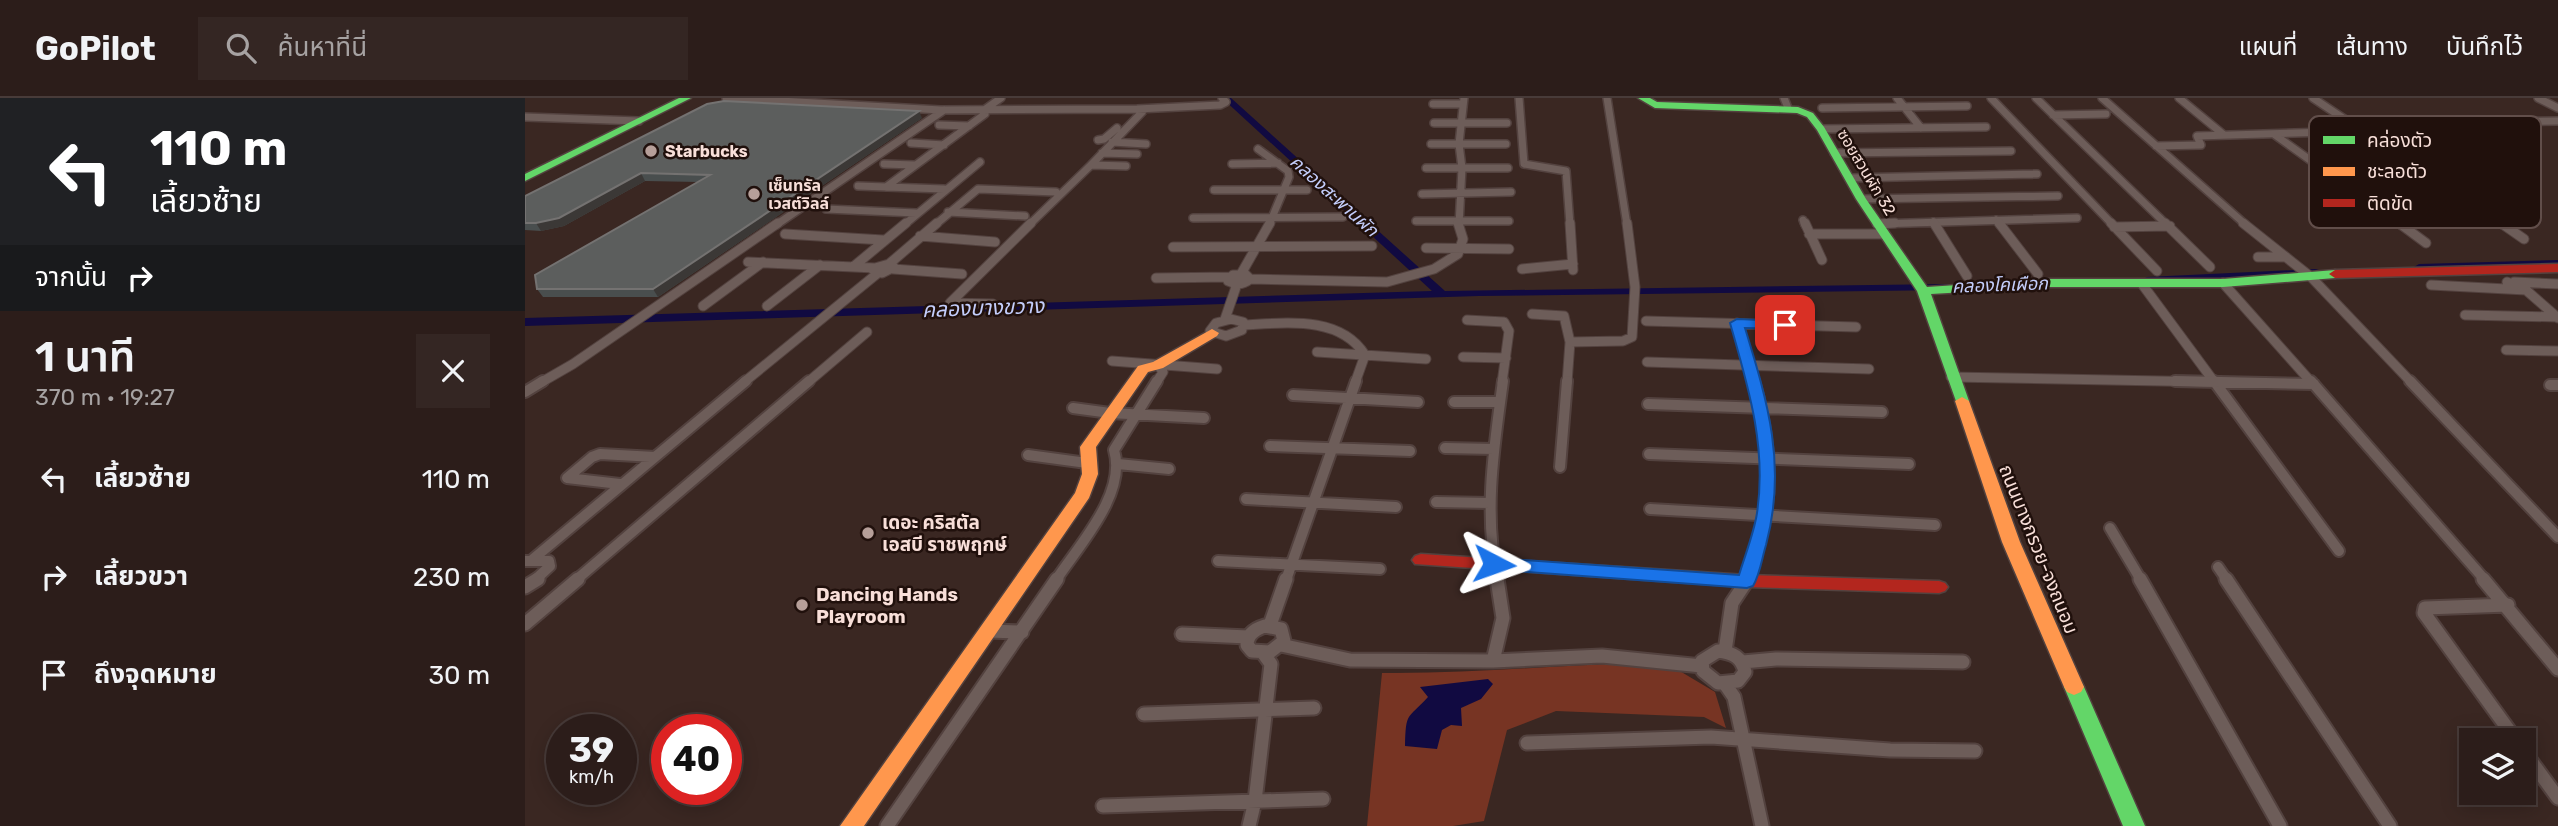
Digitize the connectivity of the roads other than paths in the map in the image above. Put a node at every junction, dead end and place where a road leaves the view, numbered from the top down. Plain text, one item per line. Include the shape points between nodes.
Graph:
1 (686, 98) edge
2 (726, 98) edge
3 (922, 98) edge
4 (1001, 98) edge
5 (1060, 98) edge
6 (1222, 98) edge
7 (1519, 98) edge
8 (1607, 98) edge
9 (1643, 98) edge
10 (1897, 98) edge
11 (1991, 98) edge
12 (2036, 98) edge
13 (2102, 98) edge
14 (2179, 98) edge
15 (2313, 98) edge
16 (2538, 98) edge
17 (1463, 101) edge
18 (1786, 103) edge
19 (1433, 104) dead end
20 (1967, 106) dead end
21 (1904, 107) junction
22 (1822, 108) dead end
23 (2558, 108) edge
24 (906, 109) junction
25 (1045, 109) junction
26 (1141, 109) junction
27 (944, 110) junction
28 (984, 112) junction
29 (2106, 114) dead end
30 (2053, 115) junction
31 (2340, 116) edge
32 (525, 117) edge
33 (639, 121) junction
34 (1434, 123) dead end
35 (1461, 123) junction
36 (1507, 123) dead end
37 (939, 125) dead end
38 (969, 126) junction
39 (1986, 127) dead end
40 (1921, 128) junction
41 (1821, 129) junction
42 (2309, 133) edge
43 (2224, 135) junction
44 (2274, 135) junction
45 (1098, 140) dead end
46 (1112, 142) junction
47 (911, 143) dead end
48 (1146, 144) dead end
49 (1431, 144) dead end
50 (1459, 144) junction
51 (1506, 144) dead end
52 (944, 145) junction
53 (2156, 146) junction
54 (1258, 149) dead end
55 (2011, 151) dead end
56 (1102, 153) junction
57 (1835, 153) junction
58 (1137, 154) dead end
59 (2309, 160) edge
60 (980, 162) dead end
61 (1278, 163) junction
62 (884, 164) dead end
63 (1232, 164) dead end
64 (915, 165) junction
65 (1091, 165) junction
66 (1126, 166) dead end
67 (1426, 168) dead end
68 (1462, 168) junction
69 (1508, 168) dead end
70 (2037, 174) dead end
71 (525, 178) edge
72 (1850, 178) junction
73 (858, 186) dead end
74 (886, 187) junction
75 (944, 190) junction
76 (1214, 190) dead end
77 (1283, 190) junction
78 (1307, 190) dead end
79 (1056, 192) dead end
80 (1511, 192) dead end
81 (1458, 193) junction
82 (1422, 194) dead end
83 (2058, 196) dead end
84 (1861, 199) junction
85 (826, 209) dead end
86 (948, 212) junction
87 (916, 213) junction
88 (1025, 216) dead end
89 (1274, 217) junction
90 (1193, 218) dead end
91 (1343, 218) dead end
92 (2077, 218) dead end
93 (1416, 220) dead end
94 (1457, 220) junction
95 (1803, 220) dead end
96 (1996, 220) junction
97 (1509, 221) dead end
98 (1933, 222) junction
99 (2170, 226) junction
100 (2114, 227) junction
101 (2405, 228) edge
102 (2507, 228) edge
103 (1881, 229) junction
104 (785, 234) dead end
105 (1809, 234) junction
106 (920, 236) junction
107 (2524, 239) dead end
108 (883, 240) junction
109 (995, 242) dead end
110 (2426, 243) dead end
111 (1259, 246) junction
112 (1372, 246) dead end
113 (1173, 247) dead end
114 (1426, 248) dead end
115 (1461, 249) junction
116 (1509, 249) dead end
117 (2258, 257) dead end
118 (2287, 257) junction
119 (1822, 260) dead end
120 (748, 261) dead end
121 (763, 262) junction
122 (820, 265) junction
123 (891, 266) junction
124 (853, 267) junction
125 (2210, 267) dead end
126 (2558, 268) edge
127 (1522, 269) dead end
128 (877, 270) junction
129 (2157, 271) dead end
130 (962, 274) dead end
131 (1241, 274) junction
132 (2038, 274) dead end
133 (2307, 274) junction
134 (1967, 276) dead end
135 (1230, 277) junction
136 (1156, 278) dead end
137 (1250, 279) junction
138 (2223, 283) junction
139 (1237, 284) junction
140 (2142, 284) junction
141 (2558, 284) edge
142 (2431, 285) dead end
143 (1921, 288) junction
144 (2526, 290) junction
145 (993, 304) dead end
146 (703, 306) dead end
147 (767, 306) dead end
148 (1532, 314) dead end
149 (2465, 315) dead end
150 (2558, 317) edge
151 (1225, 319) junction
152 (1467, 320) dead end
153 (1646, 321) dead end
154 (1737, 323) junction
155 (1244, 325) junction
156 (1856, 327) dead end
157 (867, 332) dead end
158 (1212, 333) junction
159 (1570, 342) junction
160 (2505, 349) dead end
161 (2558, 351) edge
162 (1317, 352) dead end
163 (1365, 355) junction
164 (1463, 357) dead end
165 (1507, 358) junction
166 (1426, 359) dead end
167 (1112, 361) dead end
168 (1647, 362) dead end
169 (1160, 364) junction
170 (1749, 365) junction
171 (1217, 369) dead end
172 (1869, 369) dead end
173 (1951, 377) junction
174 (2215, 384) junction
175 (2314, 384) junction
176 (525, 392) edge
177 (1293, 395) dead end
178 (1347, 399) junction
179 (1418, 402) dead end
180 (1454, 402) dead end
181 (1500, 402) junction
182 (1648, 404) dead end
183 (1073, 408) dead end
184 (1762, 408) junction
185 (1882, 412) dead end
186 (1110, 413) junction
187 (1135, 415) junction
188 (1204, 418) dead end
189 (1271, 446) dead end
190 (1332, 448) junction
191 (1445, 448) dead end
192 (1494, 449) junction
193 (1411, 451) dead end
194 (1649, 454) dead end
195 (1028, 455) dead end
196 (655, 457) junction
197 (1768, 458) junction
198 (1087, 463) junction
199 (1118, 464) junction
200 (1909, 464) dead end
201 (1560, 467) dead end
202 (1169, 469) dead end
203 (620, 484) junction
204 (1246, 499) dead end
205 (1436, 502) dead end
206 (1311, 503) junction
207 (1490, 503) junction
208 (1396, 507) dead end
209 (1650, 509) dead end
210 (1766, 514) junction
211 (1935, 525) dead end
212 (2110, 528) dead end
213 (2558, 537) edge
214 (2339, 551) dead end
215 (529, 560) edge
216 (1421, 560) dead end
217 (1218, 561) dead end
218 (1494, 564) junction
219 (1290, 566) junction
220 (2218, 567) dead end
221 (1380, 569) dead end
222 (1747, 581) junction
223 (525, 586) edge
224 (1939, 587) dead end
225 (2508, 605) junction
226 (525, 624) edge
227 (1270, 625) junction
228 (989, 631) junction
229 (1022, 632) junction
230 (1182, 634) dead end
231 (1248, 636) junction
232 (1281, 645) junction
233 (1725, 651) junction
234 (1263, 653) junction
235 (1493, 661) junction
236 (1743, 662) junction
237 (1963, 662) dead end
238 (1702, 666) junction
239 (2558, 668) edge
240 (1725, 684) junction
241 (1314, 708) dead end
242 (1264, 710) junction
243 (1144, 715) dead end
244 (2508, 728) edge
245 (1744, 737) junction
246 (1527, 743) dead end
247 (1975, 751) dead end
248 (2536, 768) edge
249 (2558, 798) edge
250 (1323, 799) dead end
251 (1255, 801) junction
252 (1103, 806) dead end
253 (851, 826) edge
254 (887, 826) edge
255 (1249, 826) edge
256 (1762, 826) edge
257 (2134, 826) edge
258 (2280, 826) edge
259 (2390, 826) edge

1 - 33 street
2 - 24 street
3 - 24 street
4 - 28 street
5 - 25 street
6 - 26 street via 1226,102 1220,105
7 - 127 street via 1524,164 1566,171 1573,267
8 - 159 street via 1635,287 1632,337 1629,341
9 - 18 street, ซอยสวนผัก 32 via 1668,106
10 - 21 street
11 - 100 street
12 - 30 street
13 - 53 street
14 - 43 street
15 - 31 street
16 - 23 street
17 - 19 street
17 - 35 street
18 - 41 street, ซอยสวนผัก 32 via 1810,115
20 - 21 street
21 - 22 street
21 - 40 street
24 - 27 street
25 - 26 street
25 - 28 street
26 - 45 street
26 - 46 street
27 - 28 street
27 - 176 street
28 - 38 street
29 - 30 street
30 - 99 street
32 - 33 street
33 - 71 street
34 - 35 street
35 - 36 street
35 - 50 street
37 - 38 street
38 - 52 street
39 - 40 street
40 - 41 street
41 - 57 street, ซอยสวนผัก 32
42 - 44 street
43 - 44 street
43 - 53 street via 2197,135 2201,145
44 - 59 street
46 - 48 street
46 - 56 street
47 - 52 street
49 - 50 street
50 - 51 street
50 - 68 street
52 - 64 street
53 - 118 street
54 - 61 street
55 - 57 street
56 - 58 street
56 - 65 street
57 - 72 street, ซอยสวนผัก 32
60 - 75 street
61 - 63 street
61 - 77 street via 1288,171
62 - 64 street
64 - 74 street
65 - 66 street
65 - 145 street via 950,303
67 - 68 street
68 - 69 street
68 - 81 street
70 - 72 street
72 - 84 street, ซอยสวนผัก 32
73 - 74 street
74 - 75 street
75 - 87 street
76 - 77 street
77 - 78 street
77 - 89 street
79 - 86 street via 976,190
80 - 81 street
81 - 82 street
81 - 94 street
83 - 84 street
84 - 103 street, ซอยสวนผัก 32
85 - 87 street
86 - 88 street
86 - 106 street
87 - 108 street
89 - 90 street
89 - 91 street
89 - 111 street
92 - 96 street
93 - 94 street
94 - 97 street
94 - 115 street
95 - 105 street
96 - 98 street
96 - 132 street
98 - 103 street
98 - 134 street
99 - 100 street
99 - 125 street
100 - 129 street
101 - 110 street
102 - 107 street
103 - 105 street
103 - 143 street, ซอยสวนผัก 32
104 - 108 street
105 - 119 street
106 - 109 street
106 - 123 street
108 - 124 street
111 - 112 street
111 - 113 street
111 - 131 street
114 - 115 street
115 - 116 street
115 - 137 street via 1434,269 1408,277 1364,283
117 - 118 street
118 - 133 street
120 - 121 street
121 - 122 street
121 - 146 street
122 - 124 street
122 - 147 street
123 - 128 street
123 - 130 street
124 - 128 street
126 - 133 street
128 - 196 street
131 - 135 street
131 - 137 street
133 - 138 street
133 - 213 street
135 - 136 street
135 - 139 street via 1230,283
137 - 139 street
138 - 140 street
138 - 175 street
139 - 151 street
140 - 143 street
140 - 174 street
141 - 144 street via 2507,282
142 - 144 street
143 - 173 street, ถนนบางกรวย-จงถนอม
144 - 150 street
148 - 159 street via 1564,316
149 - 150 street
151 - 155 street via 1240,320
151 - 158 street via 1212,325
152 - 165 street via 1497,320 1508,325
153 - 154 street
154 - 156 street
154 - 170 street
155 - 158 street via 1233,335
155 - 163 street via 1308,324 1337,330 1356,341
157 - 226 street
158 - 169 street
159 - 201 street
160 - 161 street
162 - 163 street
163 - 166 street
163 - 178 street
164 - 165 street
165 - 181 street
167 - 169 street
168 - 170 street
169 - 171 street
169 - 186 street via 1143,369
169 - 187 street via 1163,372
170 - 172 street
170 - 184 street
173 - 174 street
173 - 257 street, ถนนบางกรวย-จงถนอม via 2011,542
174 - 175 street
174 - 214 street
175 - 225 street
177 - 178 street
178 - 179 street
178 - 190 street
180 - 181 street
181 - 192 street
182 - 184 street
183 - 186 street
184 - 185 street
184 - 197 street
186 - 187 street
186 - 198 street via 1088,447
187 - 188 street
187 - 199 street via 1114,450
189 - 190 street
190 - 193 street
190 - 206 street
191 - 192 street
192 - 207 street
194 - 197 street
195 - 198 street
196 - 203 street
196 - 203 street via 600,454 566,478
197 - 200 street
197 - 210 street
198 - 228 street via 1090,474 1083,494
199 - 202 street
199 - 229 street via 1112,495
203 - 215 street
204 - 206 street
205 - 207 street
206 - 208 street
206 - 219 street
207 - 218 street
209 - 210 street
210 - 211 street
210 - 222 street
212 - 258 street
215 - 223 street via 549,561 550,565
216 - 218 street
217 - 219 street
218 - 222 street
218 - 235 street via 1503,618
219 - 221 street
219 - 227 street
220 - 259 street
222 - 224 street
222 - 233 street via 1732,603
225 - 239 street
225 - 244 street via 2425,608 2424,613
227 - 231 street
227 - 232 street via 1284,632
228 - 229 street
228 - 253 street
229 - 254 street
230 - 231 street
231 - 234 street via 1249,648
232 - 234 street
232 - 235 street via 1350,660
233 - 236 street
233 - 238 street via 1706,656
234 - 242 street via 1271,664
235 - 238 street via 1602,656
236 - 237 street
236 - 240 street via 1742,677
238 - 240 street via 1707,676
240 - 245 street via 1734,697
241 - 242 street
242 - 243 street
242 - 251 street
245 - 246 street
245 - 247 street via 1890,750
245 - 256 street
248 - 249 street
250 - 251 street
251 - 252 street
251 - 255 street

